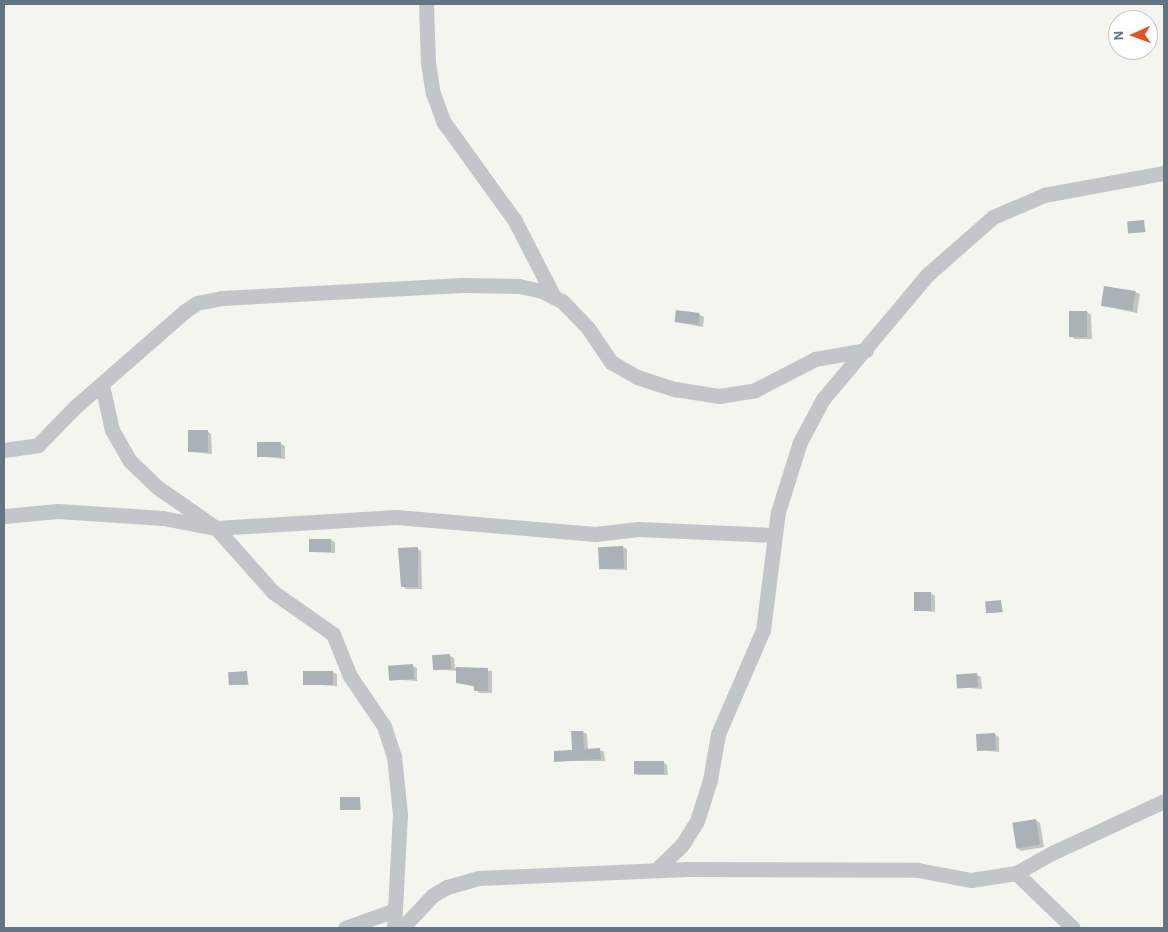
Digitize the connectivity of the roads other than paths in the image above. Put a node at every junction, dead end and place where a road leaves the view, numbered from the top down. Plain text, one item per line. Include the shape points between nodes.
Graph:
1 (426, 4) edge
2 (1164, 173) edge
3 (554, 297) junction
4 (866, 350) junction
5 (102, 385) junction
6 (4, 450) edge
7 (4, 516) edge
8 (216, 528) junction
9 (773, 535) junction
10 (1164, 801) edge
11 (656, 870) junction
12 (1016, 873) junction
13 (395, 910) junction
14 (345, 928) edge
15 (394, 928) edge
16 (402, 928) edge
17 (1073, 928) edge

1 - 3 street via 428,63 443,121 515,222
2 - 4 street via 1044,195 993,217 927,275
3 - 4 street via 588,328 611,362 637,378 675,389 719,396 755,390 803,363
3 - 5 street via 519,286 462,285 206,301 185,311
4 - 9 street via 810,419
5 - 6 street via 74,407 38,446
5 - 8 street via 112,430 130,461 157,487
7 - 8 street via 58,511 163,518
8 - 9 street via 396,517 594,534 638,528
8 - 13 street via 273,592 333,634 350,676 384,726 394,756 400,814
9 - 11 street via 762,630 718,734 710,780 697,821 682,845
10 - 12 street
11 - 12 street via 918,870 970,880
11 - 16 street via 522,875 459,882 433,895
12 - 17 street
13 - 14 street
13 - 15 street

